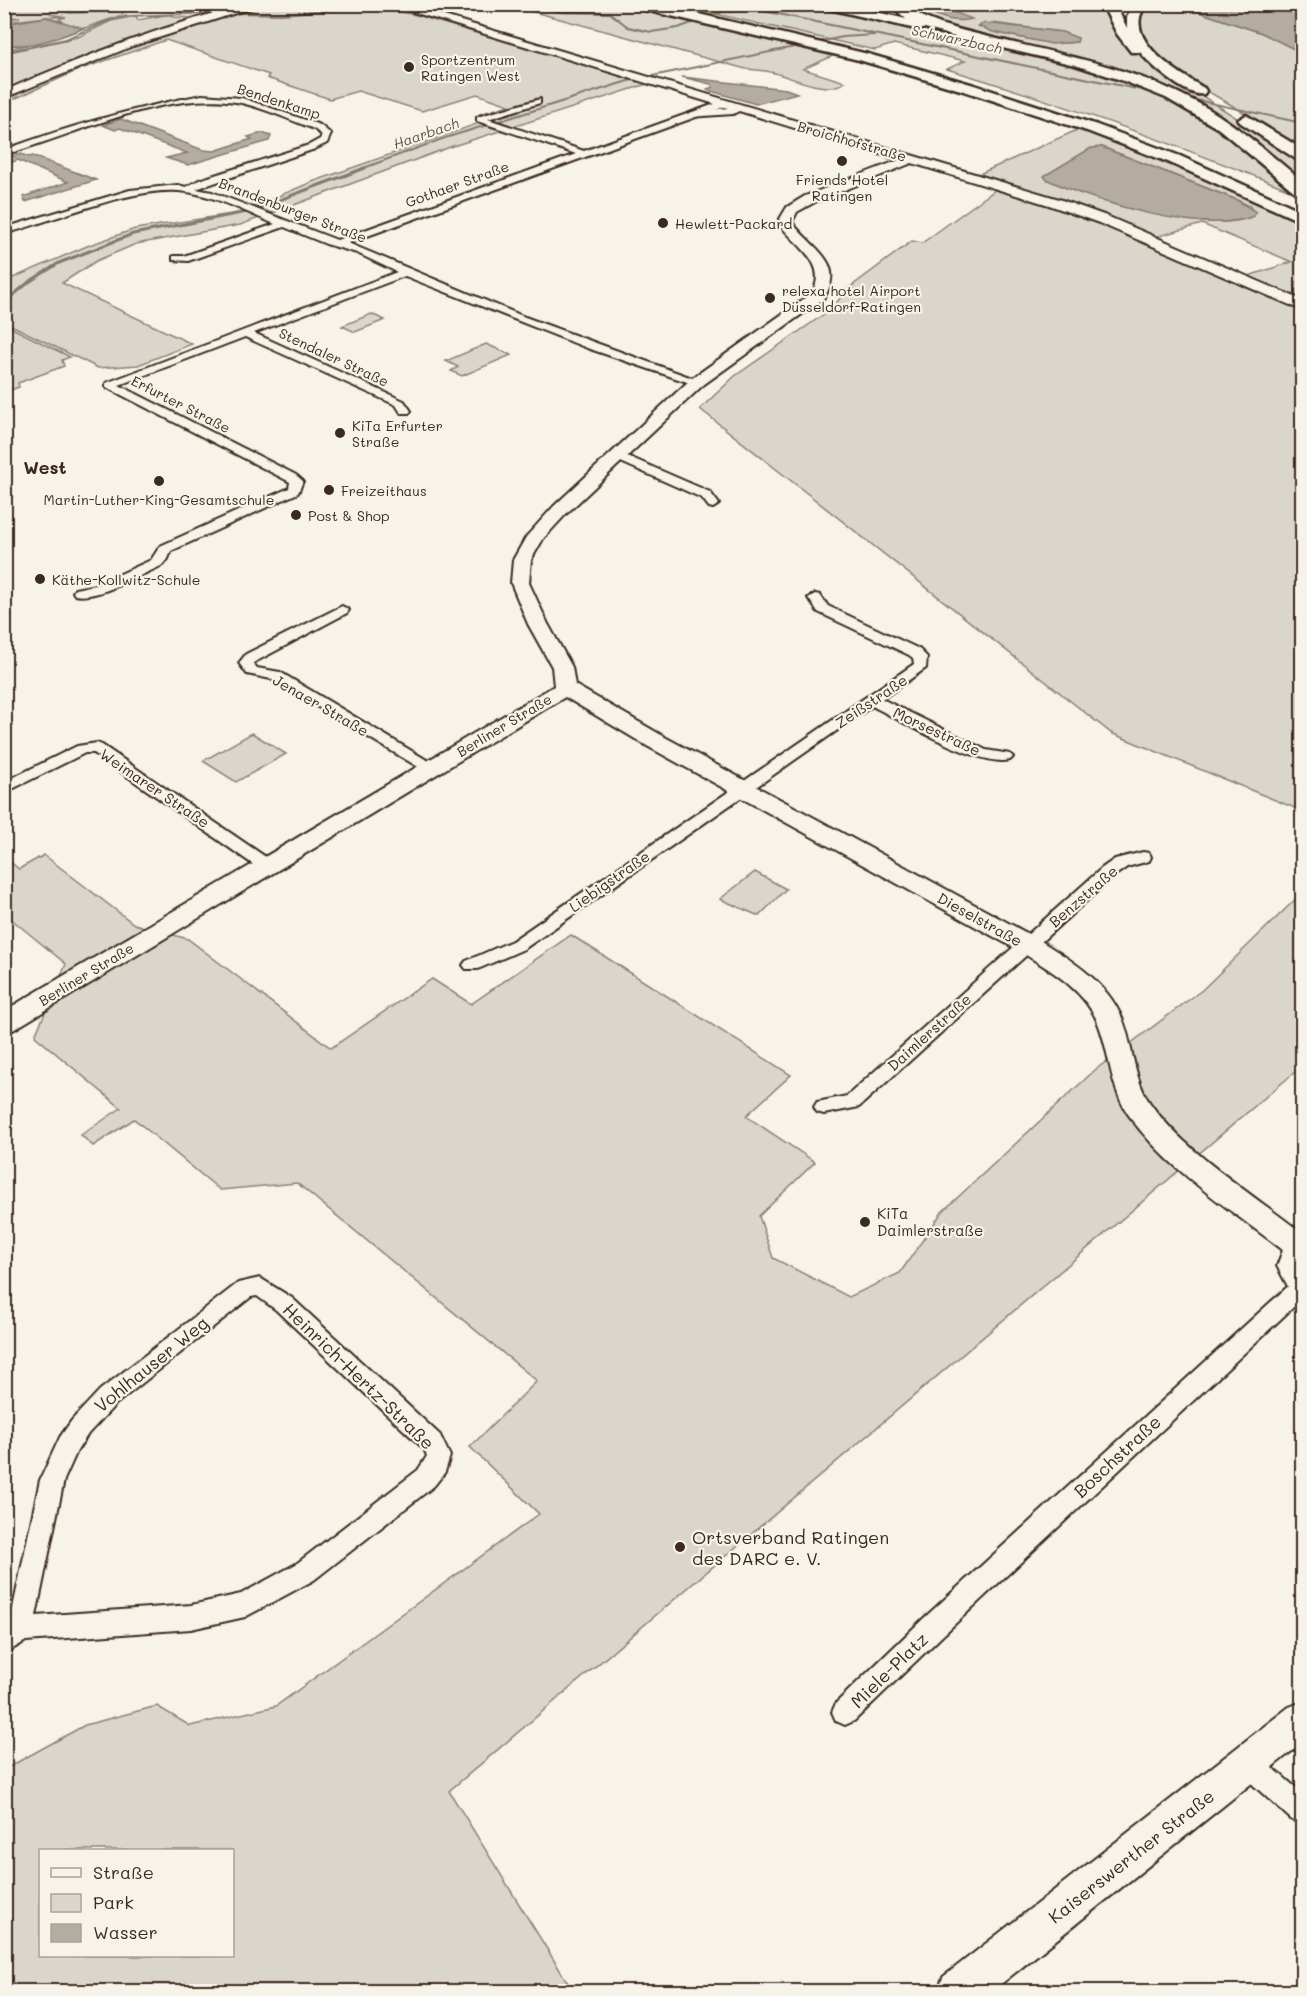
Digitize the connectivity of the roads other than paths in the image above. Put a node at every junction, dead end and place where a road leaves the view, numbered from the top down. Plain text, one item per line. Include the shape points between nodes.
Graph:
1 (259, 4) edge
2 (636, 4) edge
3 (658, 4) edge
4 (825, 4) edge
5 (896, 4) edge
6 (1108, 4) edge
7 (1140, 4) edge
8 (394, 5) edge
9 (703, 17) junction
10 (965, 35) junction
11 (819, 44) junction
12 (848, 60) dead end
13 (1163, 66) junction
14 (688, 92) junction
15 (4, 95) edge
16 (1211, 98) dead end
17 (537, 101) dead end
18 (726, 104) junction
19 (758, 113) junction
20 (1236, 114) dead end
21 (693, 115) junction
22 (841, 138) junction
23 (4, 153) edge
24 (583, 154) junction
25 (1302, 156) edge
26 (908, 158) junction
27 (882, 169) junction
28 (957, 172) junction
29 (1208, 173) junction
30 (1298, 186) edge
31 (189, 189) junction
32 (1302, 203) edge
33 (1302, 211) edge
34 (1302, 217) edge
35 (284, 224) junction
36 (4, 231) edge
37 (340, 242) junction
38 (176, 258) dead end
39 (405, 272) junction
40 (1302, 305) edge
41 (247, 334) junction
42 (697, 382) junction
43 (405, 411) dead end
44 (618, 456) junction
45 (713, 504) dead end
46 (80, 592) dead end
47 (815, 598) dead end
48 (342, 610) dead end
49 (565, 688) junction
50 (872, 700) junction
51 (1005, 757) dead end
52 (430, 768) junction
53 (4, 788) edge
54 (742, 788) junction
55 (1143, 858) dead end
56 (267, 866) junction
57 (1027, 944) junction
58 (472, 965) dead end
59 (4, 1023) edge
60 (824, 1107) dead end
61 (1301, 1247) edge
62 (1302, 1285) edge
63 (251, 1287) joint
64 (933, 1627) joint
65 (13, 1636) edge
66 (845, 1712) dead end
67 (1302, 1720) edge
68 (1249, 1764) junction
69 (1302, 1810) edge
70 (958, 1992) edge

1 - 15 street via 94,57
2 - 9 highway
3 - 9 highway
4 - 10 highway
5 - 10 highway via 915,20
6 - 13 highway via 1136,49
7 - 13 highway via 1133,17 1134,34 1143,49
8 - 14 street, Broichhofstraße
9 - 11 highway
9 - 11 highway
10 - 30 highway via 1090,65 1174,97 1234,133
11 - 12 highway
11 - 29 highway via 969,87
11 - 32 highway via 957,77 1064,111
13 - 16 highway
14 - 18 street, Broichhofstraße
14 - 21 street via 698,102
17 - 24 street via 480,120
18 - 19 street, Broichhofstraße
18 - 21 street, Gothaer Straße
19 - 21 street
19 - 22 street, Broichhofstraße
20 - 25 highway
21 - 24 street, Gothaer Straße
22 - 26 street, Broichhofstraße
22 - 27 street via 881,159
23 - 31 street, Bendenkamp via 142,109 202,97 239,100 327,134 324,141 312,147
24 - 37 street, Gothaer Straße
26 - 27 street, Berliner Straße
26 - 28 street, Broichhofstraße
27 - 28 street via 912,167
27 - 42 street, Berliner Straße via 810,199 787,215 789,230 822,262 827,276 825,288
28 - 40 street, Broichhofstraße via 1081,211
29 - 33 highway
29 - 34 highway
31 - 35 street, Brandenburger Straße
31 - 36 street, Brandenburger Straße via 157,188 130,193
35 - 37 street, Brandenburger Straße via 329,242
35 - 38 street via 185,259
37 - 39 street, Brandenburger Straße
39 - 41 street, Erfurter Straße
39 - 42 street, Brandenburger Straße via 578,341
41 - 43 street, Stendaler Straße via 400,404
41 - 46 street, Erfurter Straße via 110,385 292,478 297,481 294,490 165,549 156,563 100,588
42 - 44 street, Berliner Straße
44 - 45 street via 706,495
44 - 49 street, Berliner Straße via 535,537 521,564 520,583 562,667
47 - 50 street, Zeißstraße via 823,609 920,657 921,665 915,671
48 - 52 street, Jenaer Straße via 250,657 246,663 252,671 275,675
49 - 52 street, Berliner Straße
49 - 54 street, Dieselstraße
50 - 51 street, Morsestraße via 982,754
50 - 54 street, Zeißstraße
52 - 56 street, Berliner Straße
53 - 56 street, Weimarer Straße via 82,749 98,748
54 - 57 street, Dieselstraße
54 - 58 street, Liebigstraße via 518,945
55 - 57 street, Benzstraße via 1121,863
56 - 59 street, Berliner Straße
57 - 60 street, Daimlerstraße via 852,1101
57 - 61 street, Dieselstraße via 1074,974 1098,1000 1111,1023 1137,1106 1157,1132 1179,1154
61 - 62 street via 1292,1266
62 - 64 street, Boschstraße
63 - 65 street, Vohlhauser Weg via 124,1383 92,1412 68,1444 52,1480
63 - 65 street, Heinrich-Hertz-Straße via 268,1292 318,1335 432,1442 439,1463 418,1485 320,1561 244,1605 191,1617
64 - 66 street, Miele-Platz
67 - 68 street, Kaiserswerther Straße
68 - 69 street
68 - 70 street, Kaiserswerther Straße

